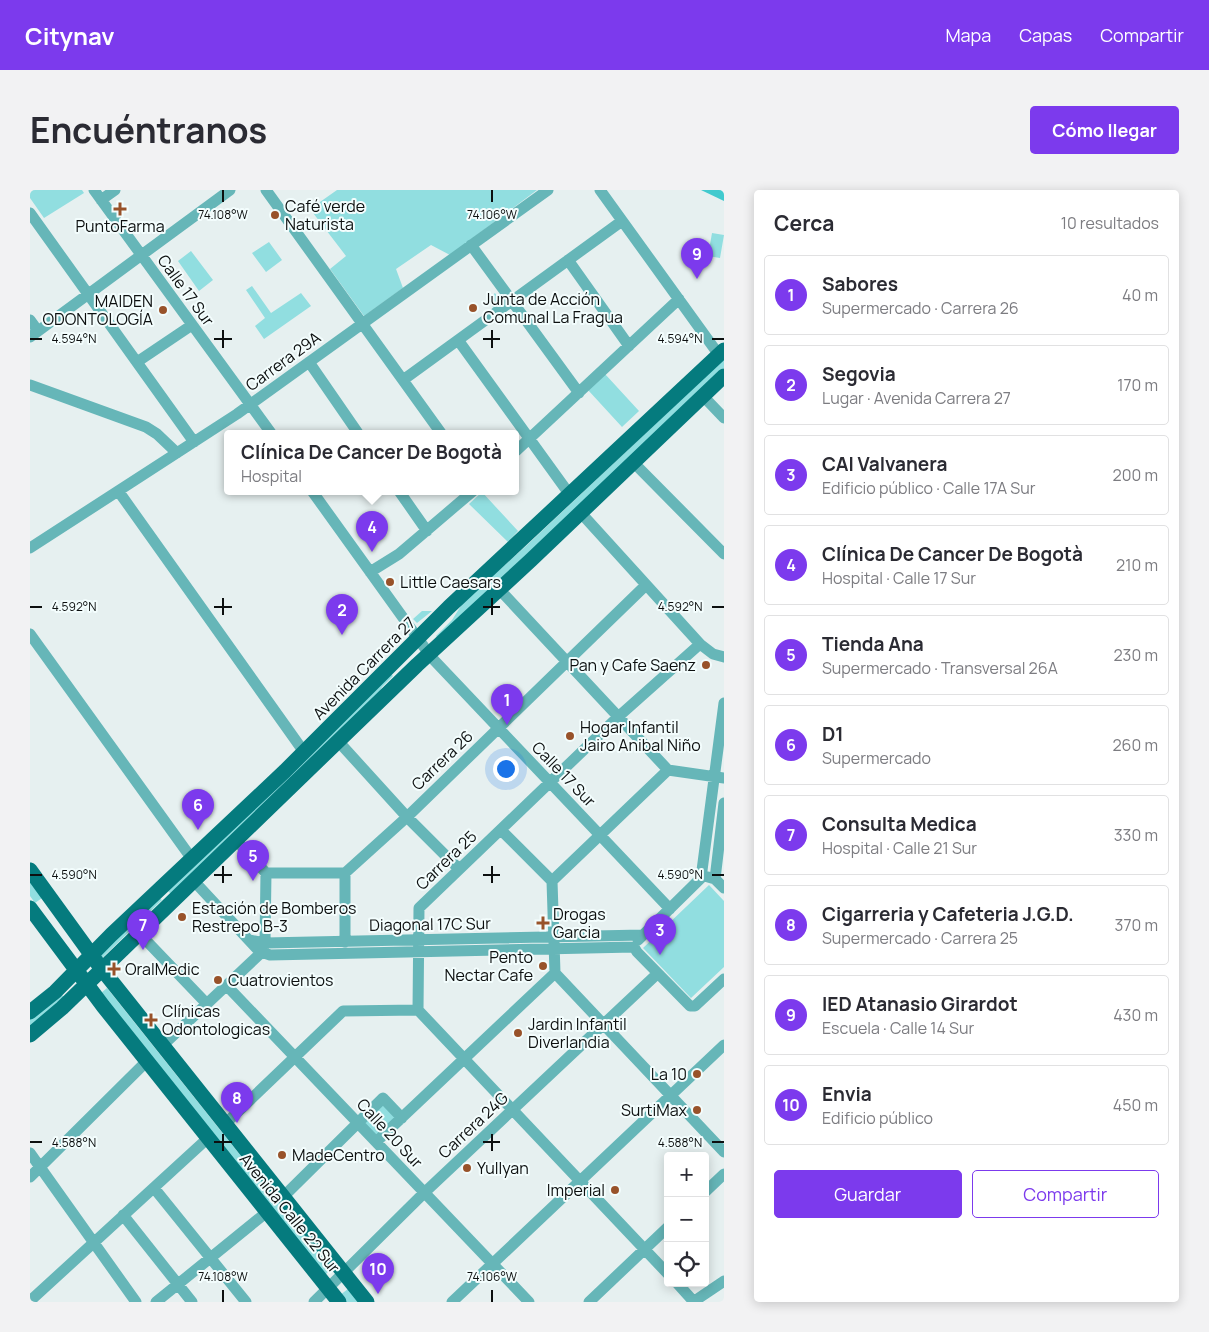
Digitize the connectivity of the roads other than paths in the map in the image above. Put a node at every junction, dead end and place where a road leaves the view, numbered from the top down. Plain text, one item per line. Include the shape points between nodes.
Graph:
1 (94, 190) edge
2 (115, 190) edge
3 (230, 190) edge
4 (266, 190) edge
5 (548, 190) edge
6 (600, 190) edge
7 (101, 200) junction
8 (30, 213) edge
9 (622, 221) junction
10 (471, 245) junction
11 (140, 255) junction
12 (568, 260) junction
13 (88, 294) junction
14 (679, 299) junction
15 (512, 301) junction
16 (30, 320) edge
17 (362, 324) junction
18 (192, 325) junction
19 (34, 334) edge
20 (458, 340) junction
21 (629, 346) junction
22 (721, 353) edge
23 (138, 362) junction
24 (309, 362) junction
25 (724, 376) edge
26 (403, 380) junction
27 (30, 385) edge
28 (579, 392) junction
29 (703, 396) junction
30 (250, 404) junction
31 (724, 418) edge
32 (269, 430) edge
33 (356, 430) edge
34 (439, 430) edge
35 (529, 438) junction
36 (194, 442) junction
37 (519, 448) edge
38 (177, 453) junction
39 (633, 462) junction
40 (119, 492) junction
41 (315, 495) edge
42 (402, 495) edge
43 (468, 495) edge
44 (570, 495) junction
45 (581, 513) junction
46 (427, 531) junction
47 (30, 548) edge
48 (724, 554) edge
49 (370, 572) junction
50 (646, 585) junction
51 (499, 589) junction
52 (30, 634) edge
53 (418, 639) junction
54 (700, 644) junction
55 (429, 654) junction
56 (724, 657) edge
57 (568, 662) junction
58 (724, 703) edge
59 (618, 716) junction
60 (498, 728) junction
61 (338, 741) junction
62 (304, 752) junction
63 (668, 770) junction
64 (719, 777) edge
65 (550, 783) junction
66 (724, 803) edge
67 (407, 817) junction
68 (501, 830) junction
69 (600, 836) junction
70 (236, 840) junction
71 (192, 859) junction
72 (30, 870) edge
73 (459, 870) junction
74 (266, 873) junction
75 (345, 873) junction
76 (701, 878) junction
77 (715, 879) junction
78 (193, 880) junction
79 (552, 881) junction
80 (724, 888) edge
81 (158, 891) junction
82 (169, 902) junction
83 (30, 908) edge
84 (670, 909) junction
85 (138, 932) junction
86 (643, 935) junction
87 (418, 940) junction
88 (345, 942) junction
89 (554, 944) junction
90 (263, 947) junction
91 (634, 947) junction
92 (418, 952) junction
93 (92, 956) junction
94 (101, 968) junction
95 (76, 971) junction
96 (555, 973) junction
97 (657, 974) junction
98 (724, 979) edge
99 (86, 983) junction
100 (227, 986) junction
101 (207, 1004) junction
102 (62, 1008) junction
103 (418, 1010) junction
104 (30, 1012) edge
105 (603, 1025) junction
106 (30, 1035) edge
107 (30, 1044) edge
108 (724, 1044) edge
109 (162, 1046) junction
110 (295, 1057) junction
111 (464, 1059) junction
112 (147, 1061) junction
113 (670, 1096) junction
114 (513, 1110) junction
115 (402, 1118) junction
116 (358, 1123) junction
117 (224, 1124) junction
118 (208, 1138) junction
119 (376, 1142) junction
120 (724, 1152) edge
121 (30, 1153) edge
122 (40, 1167) junction
123 (724, 1174) edge
124 (30, 1178) edge
125 (580, 1181) junction
126 (154, 1188) junction
127 (709, 1188) edge
128 (424, 1193) junction
129 (283, 1197) junction
130 (267, 1212) junction
131 (124, 1216) junction
132 (664, 1231) edge
133 (94, 1243) junction
134 (645, 1249) junction
135 (211, 1258) junction
136 (493, 1264) junction
137 (664, 1270) edge
138 (344, 1274) junction
139 (724, 1281) edge
140 (178, 1284) junction
141 (680, 1287) edge
142 (329, 1289) junction
143 (30, 1301) edge
144 (136, 1302) edge
145 (156, 1302) edge
146 (192, 1302) edge
147 (246, 1302) edge
148 (314, 1302) edge
149 (339, 1302) edge
150 (367, 1302) edge
151 (452, 1302) edge
152 (529, 1302) edge
153 (588, 1302) edge
154 (693, 1302) edge

1 - 7 street, Calle 17 Sur
2 - 7 street
3 - 11 street
4 - 17 street
5 - 10 street, Carrera 29A
6 - 9 street
7 - 11 street, Calle 17 Sur
8 - 13 street
9 - 12 street
9 - 14 street
10 - 15 street
10 - 17 street, Carrera 29A
11 - 13 street
11 - 18 street, Calle 17 Sur
12 - 15 street
12 - 21 street
13 - 19 street
13 - 23 street
14 - 21 street
14 - 22 street
15 - 20 street
15 - 28 street
16 - 19 street
17 - 24 street, Carrera 29A
17 - 26 street
18 - 23 street
18 - 30 street, Calle 17 Sur
20 - 26 street
20 - 35 street
21 - 28 street
22 - 44 main road, Avenida Carrera 27
23 - 36 street
24 - 30 street, Carrera 29A
24 - 33 street
25 - 29 main road, Avenida Carrera 27
26 - 34 street
27 - 38 street via 146,427
28 - 35 street
29 - 31 street
29 - 39 main road, Avenida Carrera 27
30 - 32 street, Calle 17 Sur
30 - 36 street, Carrera 29A
35 - 37 street
35 - 44 street
36 - 38 street, Carrera 29A
38 - 40 street, Carrera 29A
39 - 45 main road, Avenida Carrera 27
39 - 48 street
40 - 47 street, Carrera 29A
40 - 62 street
41 - 49 street, Calle 17 Sur
42 - 46 street
43 - 46 street
44 - 53 main road, Avenida Carrera 27
45 - 50 street
45 - 51 main road, Avenida Carrera 27
46 - 49 street
49 - 53 street, Calle 17 Sur
50 - 54 street
50 - 57 street, Carrera 26
51 - 55 main road, Avenida Carrera 27
51 - 57 street
52 - 71 street
53 - 55 street, Calle 17 Sur
53 - 62 main road, Avenida Carrera 27
54 - 56 street via 713,654
54 - 59 street, Carrera 25
55 - 60 street, Calle 17 Sur
55 - 61 main road, Avenida Carrera 27
57 - 59 street
57 - 60 street, Carrera 26
58 - 64 street
59 - 63 street
59 - 65 street, Carrera 25
60 - 65 street, Calle 17 Sur
60 - 67 street, Carrera 26
61 - 67 street
61 - 70 main road, Avenida Carrera 27
62 - 71 main road, Avenida Carrera 27
63 - 64 street
63 - 69 street
64 - 76 street
65 - 68 street, Carrera 25
65 - 69 street, Calle 17 Sur
66 - 77 street
67 - 73 street
67 - 75 street, Carrera 26
68 - 73 street, Carrera 25
68 - 79 street
69 - 79 street
69 - 84 street, Calle 17 Sur
70 - 74 street
70 - 78 main road, Avenida Carrera 27
71 - 81 main road, Avenida Carrera 27
72 - 93 main road, Avenida Calle 22 Sur
73 - 87 street, Carrera 25 via 419,908
74 - 75 street
74 - 90 street
75 - 88 street
76 - 77 street
76 - 84 street
77 - 80 street
78 - 82 main road, Avenida Carrera 27
78 - 90 street, Diagonal 17C Sur via 249,940
79 - 89 street
81 - 82 main road
81 - 93 main road, Avenida Carrera 27
82 - 85 main road, Avenida Carrera 27
83 - 95 main road, Avenida Calle 22 Sur
84 - 86 street
85 - 94 main road, Avenida Carrera 27
85 - 101 street
86 - 89 street, Diagonal 17C Sur
86 - 91 street
87 - 88 street, Diagonal 17C Sur
87 - 89 street, Diagonal 17C Sur
87 - 92 street, Carrera 25
88 - 90 street, Diagonal 17C Sur
89 - 91 street, Diagonal 17C Sur
89 - 92 street, Diagonal 17C Sur
89 - 96 street
90 - 92 street, Diagonal 17C Sur via 275,955
90 - 100 street
91 - 97 street
92 - 103 street, Carrera 25
93 - 94 main road, Avenida Calle 22 Sur
93 - 95 main road, Avenida Carrera 27
94 - 99 main road, Avenida Carrera 27
94 - 109 main road, Avenida Calle 22 Sur
95 - 99 main road, Avenida Calle 22 Sur
95 - 104 main road, Avenida Carrera 27
96 - 105 street
96 - 111 street
97 - 98 street via 686,1004 692,1006
97 - 105 street, Carrera 24G
99 - 102 main road, Avenida Carrera 27
99 - 112 main road, Avenida Calle 22 Sur
100 - 101 street
100 - 110 street, Calle 20 Sur
101 - 109 street
102 - 106 main road, Avenida Carrera 27
102 - 107 street
103 - 110 street via 343,1011
103 - 111 street
105 - 113 street
105 - 114 street, Carrera 24G
108 - 113 street
109 - 117 main road, Avenida Calle 22 Sur
110 - 116 street, Calle 20 Sur
110 - 117 street
111 - 114 street
111 - 115 street
112 - 118 main road, Avenida Calle 22 Sur
112 - 122 street
113 - 120 street
113 - 125 street
114 - 125 street
114 - 128 street, Carrera 24G
115 - 116 street via 384,1098
115 - 119 street
116 - 119 street, Calle 20 Sur
116 - 129 street
117 - 129 main road, Avenida Calle 22 Sur
118 - 126 street
118 - 130 main road, Avenida Calle 22 Sur
119 - 128 street, Calle 20 Sur
121 - 122 street
122 - 124 street
122 - 133 street
123 - 127 street
125 - 134 street
125 - 136 street
126 - 131 street
126 - 135 street
128 - 136 street, Calle 20 Sur
128 - 138 street, Carrera 24G
129 - 138 main road, Avenida Calle 22 Sur
130 - 135 street
130 - 142 main road, Avenida Calle 22 Sur
131 - 133 street
131 - 140 street
132 - 134 street
133 - 143 street
133 - 144 street
134 - 137 street
134 - 153 street
135 - 140 street
135 - 147 street
136 - 151 street
136 - 152 street, Calle 20 Sur
138 - 142 street, Carrera 24G
138 - 150 main road, Avenida Calle 22 Sur
139 - 154 street
140 - 145 street
140 - 146 street
141 - 154 street
142 - 148 street, Carrera 24G
142 - 149 main road, Avenida Calle 22 Sur

